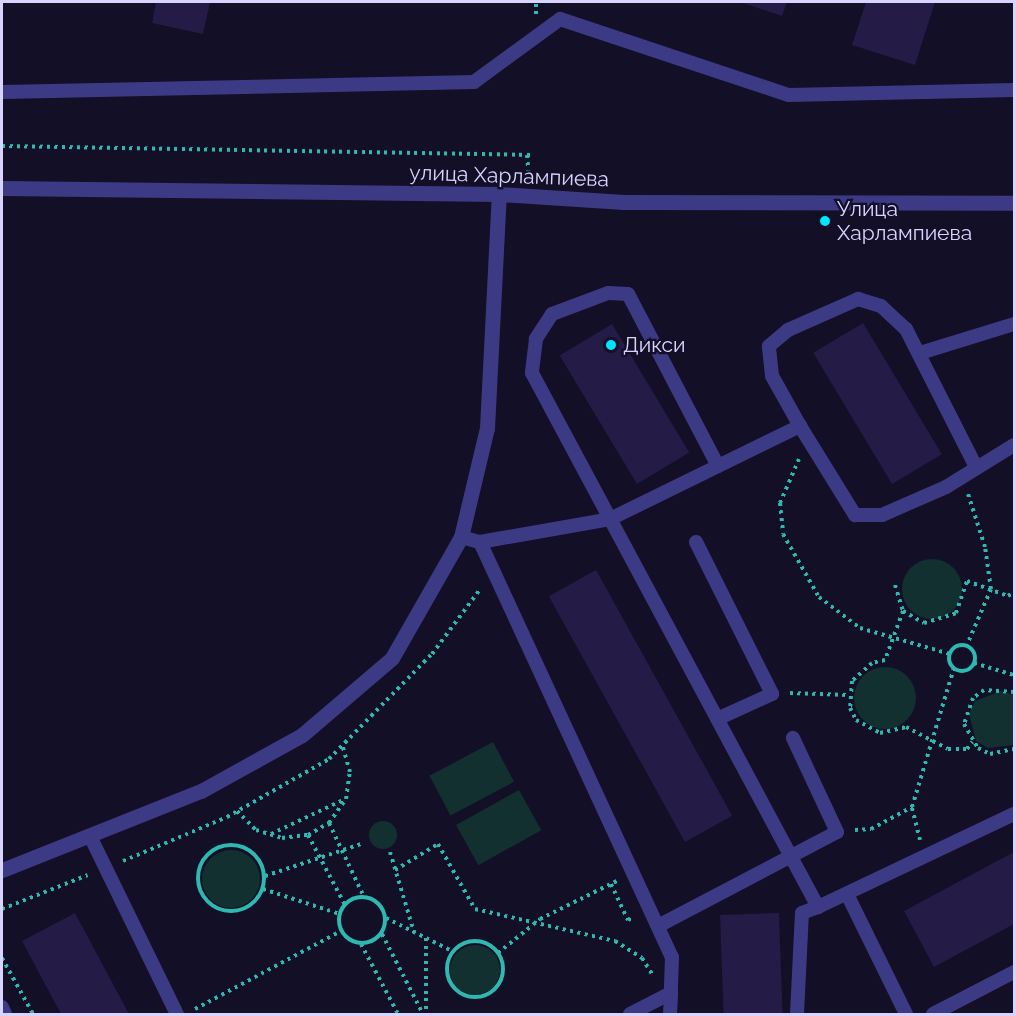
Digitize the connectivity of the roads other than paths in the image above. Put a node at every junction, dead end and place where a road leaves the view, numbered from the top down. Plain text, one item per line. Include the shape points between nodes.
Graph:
1 (1014, 90) edge
2 (2, 92) edge
3 (2, 188) edge
4 (499, 194) junction
5 (1014, 203) edge
6 (1014, 324) edge
7 (920, 352) junction
8 (800, 426) junction
9 (1014, 448) edge
10 (718, 466) junction
11 (976, 467) junction
12 (610, 519) junction
13 (461, 537) junction
14 (696, 542) dead end
15 (480, 543) junction
16 (717, 719) junction
17 (793, 738) dead end
18 (1014, 814) edge
19 (91, 838) junction
20 (791, 857) junction
21 (2, 870) edge
22 (847, 894) junction
23 (818, 907) junction
24 (658, 926) junction
25 (1014, 972) edge
26 (671, 993) junction
27 (2, 1007) edge
28 (5, 1014) edge
29 (177, 1014) edge
30 (630, 1014) edge
31 (670, 1014) edge
32 (797, 1014) edge
33 (906, 1014) edge
34 (933, 1014) edge

1 - 2 lane via 789,95 560,19 474,82
3 - 4 street, улица Харлампиева
4 - 5 street, улица Харлампиева via 624,202
4 - 13 street via 487,428
6 - 7 lane
7 - 8 lane via 906,329 881,306 858,299 788,330 769,346 772,376
7 - 11 lane
8 - 10 lane
8 - 11 lane via 855,515 882,515
9 - 11 lane
10 - 12 lane
10 - 12 lane via 628,294 608,292 552,314 536,339 532,373
12 - 15 lane
12 - 16 lane
13 - 15 lane
13 - 19 street via 392,658 302,735 201,791
14 - 16 lane via 771,694
15 - 24 lane via 636,871
16 - 20 lane
17 - 20 lane via 837,832
18 - 22 lane
19 - 21 street
19 - 29 lane
20 - 23 lane
20 - 24 lane
22 - 23 lane
22 - 33 lane
23 - 32 lane via 802,913
24 - 26 lane via 672,957
25 - 34 lane
26 - 30 lane
26 - 31 lane
27 - 28 lane

